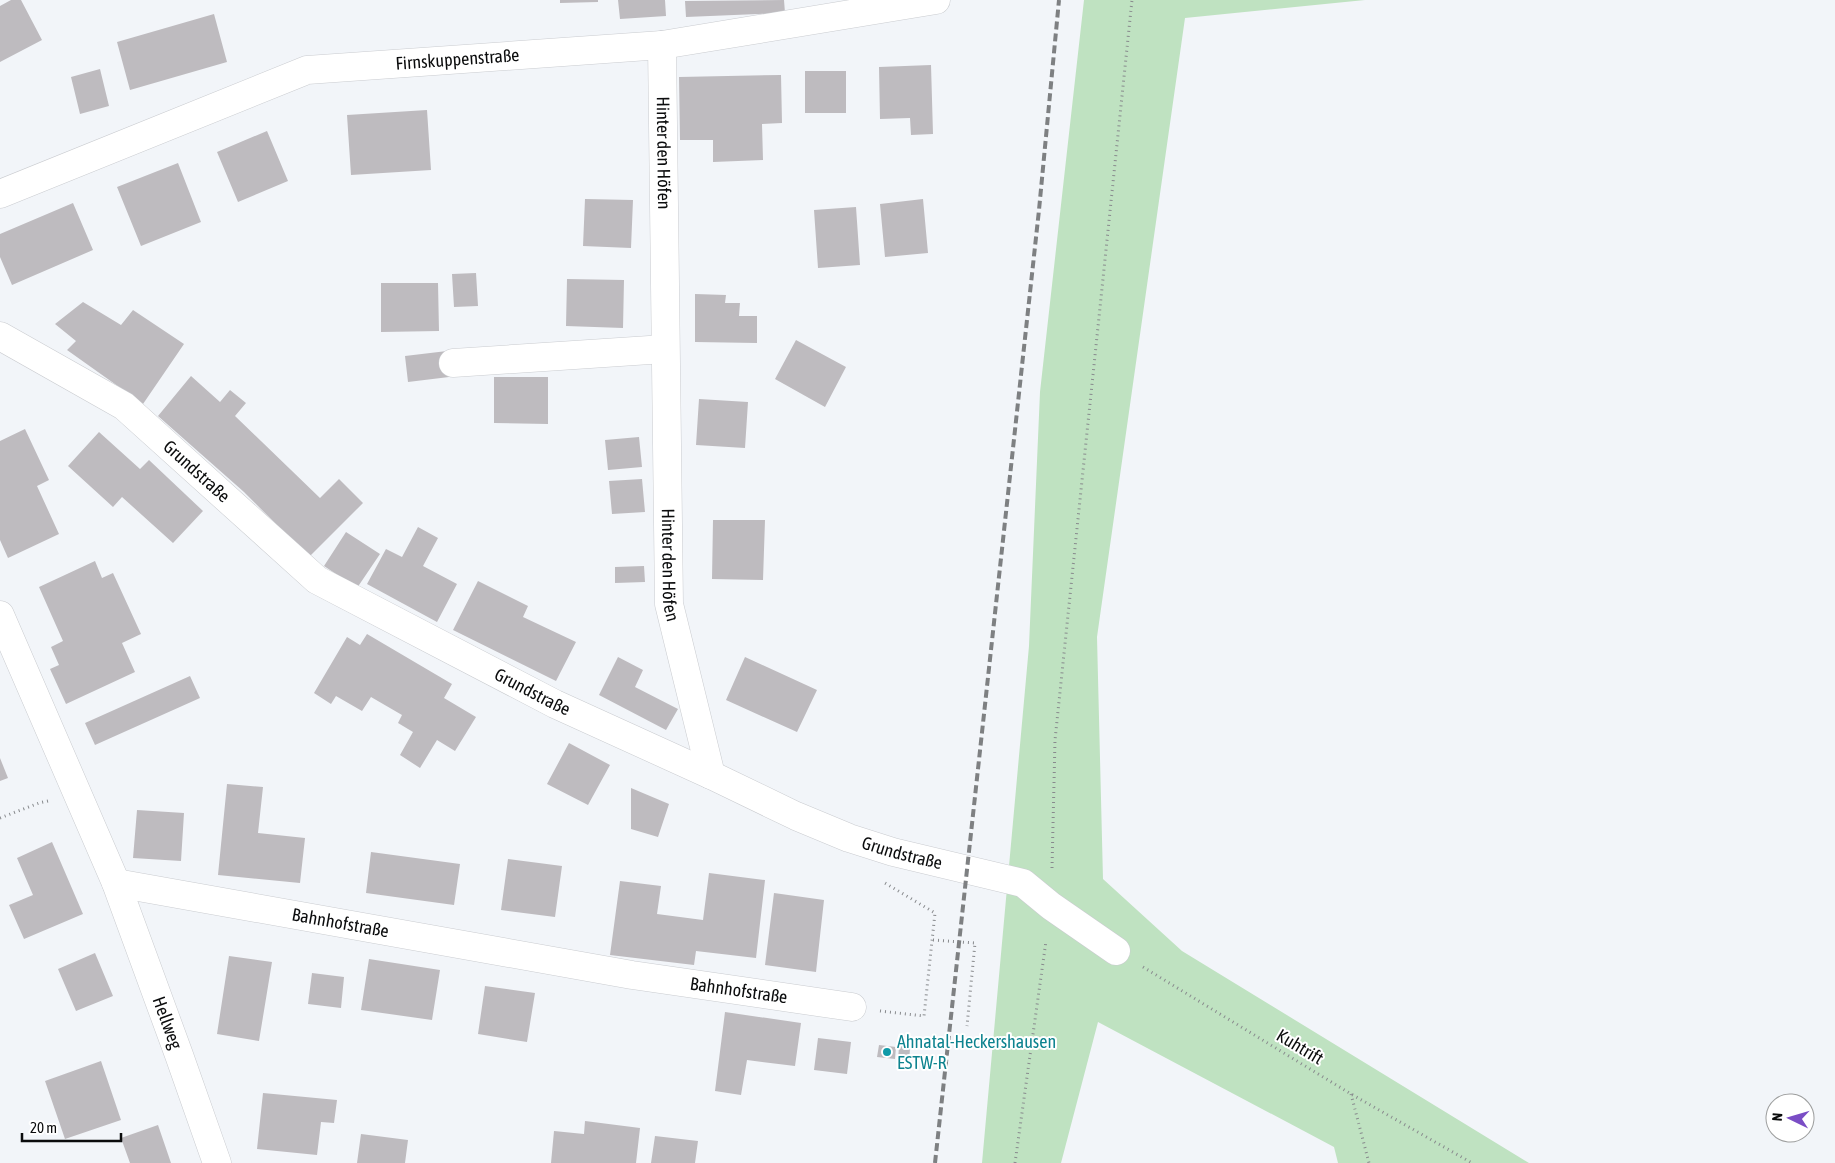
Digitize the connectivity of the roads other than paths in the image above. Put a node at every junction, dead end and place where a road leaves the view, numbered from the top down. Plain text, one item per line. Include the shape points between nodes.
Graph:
1 (936, 0) edge
2 (662, 45) junction
3 (0, 194) edge
4 (0, 336) edge
5 (666, 349) junction
6 (453, 363) dead end
7 (0, 615) edge
8 (711, 775) junction
9 (116, 883) junction
10 (1116, 951) road end
11 (852, 1007) road end
12 (217, 1163) edge

1 - 2 street, Firnskuppenstraße
2 - 3 street, Firnskuppenstraße via 307,70
2 - 5 street, Hinter den Höfen
4 - 8 street, Grundstraße via 124,406 317,580 555,704
5 - 6 street
5 - 8 street, Hinter den Höfen via 669,604
7 - 9 street
8 - 10 street, Grundstraße via 849,838 893,852 1023,883
9 - 11 street, Bahnhofstraße via 623,973
9 - 12 street, Hellweg

